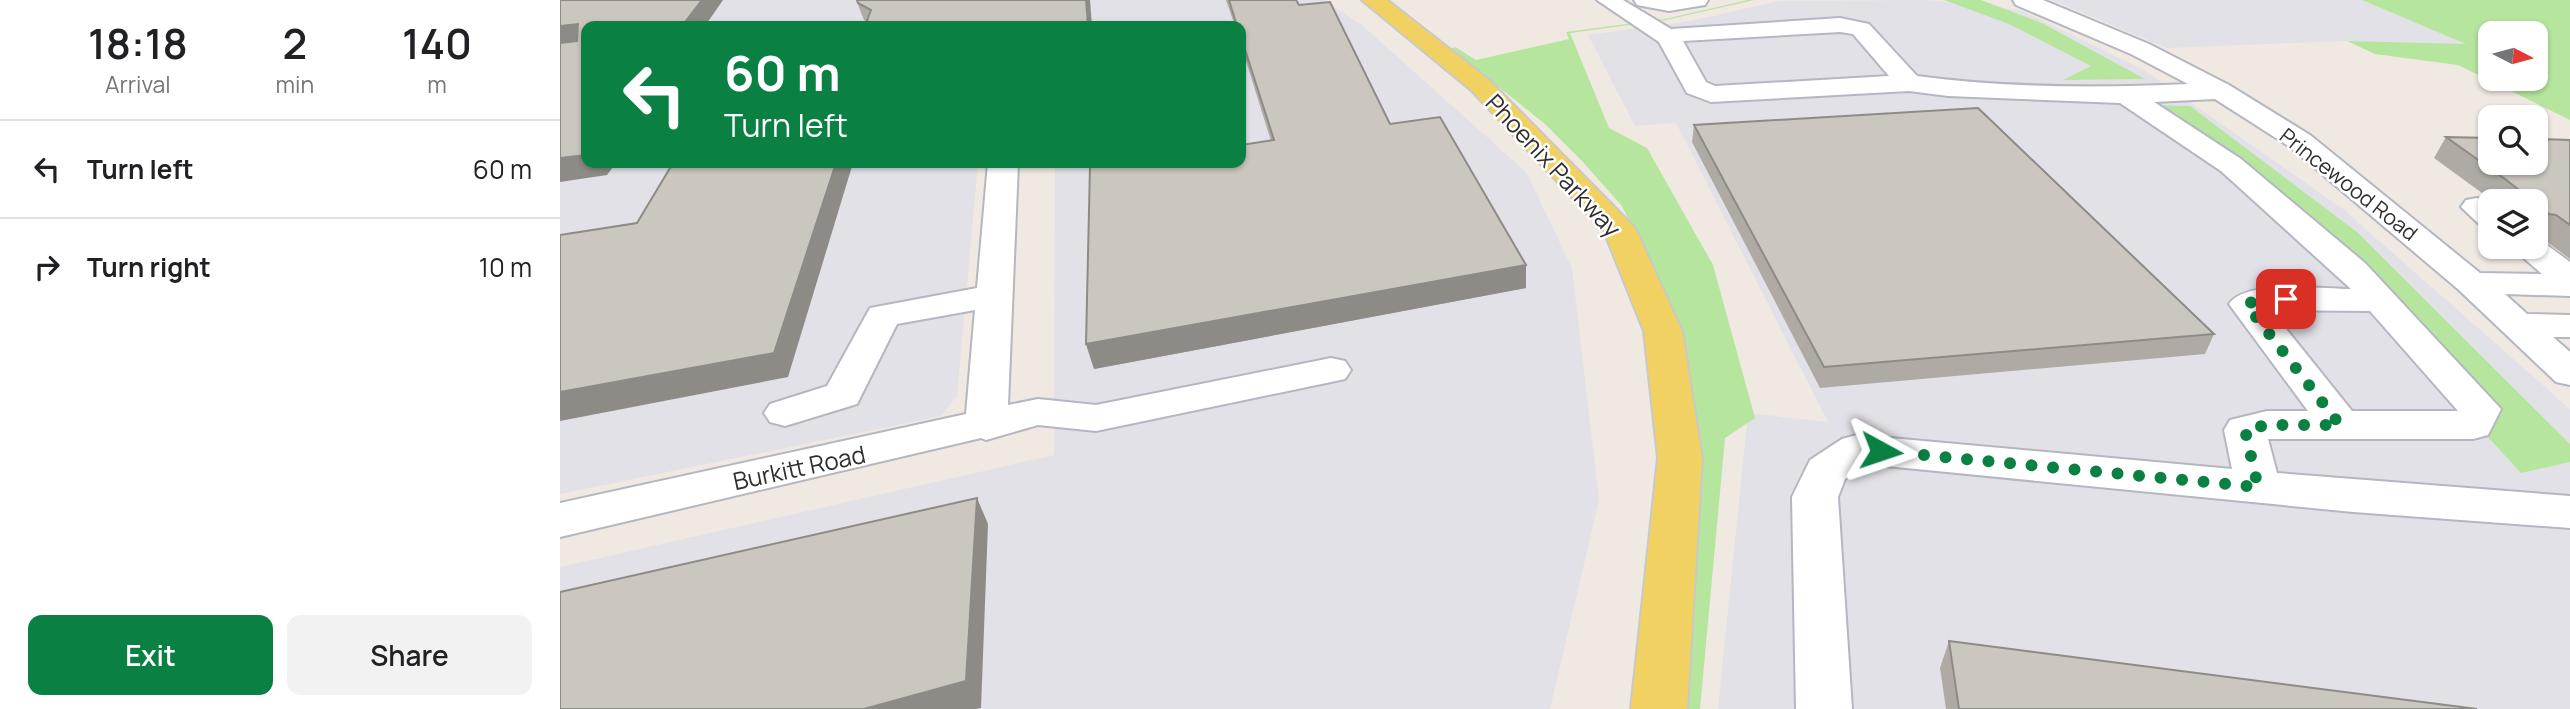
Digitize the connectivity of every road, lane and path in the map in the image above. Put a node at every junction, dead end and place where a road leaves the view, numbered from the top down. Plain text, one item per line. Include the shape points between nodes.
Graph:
1 (1373, 0) edge
2 (1608, 0) edge
3 (1645, 0) edge
4 (1697, 0) edge
5 (2024, 0) edge
6 (1669, 38) junction
7 (1909, 83) junction
8 (2220, 91) junction
9 (2126, 95) junction
10 (1003, 168) edge
11 (2544, 259) edge
12 (2570, 279) edge
13 (2471, 283) junction
14 (2570, 285) edge
15 (992, 296) junction
16 (2381, 300) junction
17 (2518, 324) junction
18 (2570, 326) edge
19 (1331, 370) dead end
20 (2570, 373) edge
21 (785, 413) dead end
22 (2340, 425) junction
23 (986, 426) junction
24 (2258, 487) junction
25 (2568, 515) edge
26 (560, 520) edge
27 (1659, 709) edge
28 (1824, 709) edge

1 - 27 main road, Phoenix Parkway via 1480,85 1619,228 1663,331 1680,458
2 - 6 street
3 - 4 street via 1669,4
5 - 8 street, Princewood Road via 2140,49
6 - 7 street via 1840,25 1861,29
6 - 7 street via 1696,87 1711,94
7 - 9 street
8 - 9 street
8 - 13 street, Princewood Road via 2300,141
9 - 16 street via 2231,164
10 - 15 street
11 - 12 street
13 - 14 street
13 - 17 street, Princewood Road
15 - 21 street via 883,316 843,395
15 - 23 street
16 - 22 street via 2262,299 2246,304
16 - 22 street via 2480,409 2473,425
17 - 18 street
17 - 20 street, Princewood Road
19 - 23 street, Burkitt Road via 1096,418 1038,412
22 - 24 street via 2267,425 2245,430
23 - 26 street, Burkitt Road
24 - 25 street
24 - 28 street via 1857,449 1826,471 1815,498

